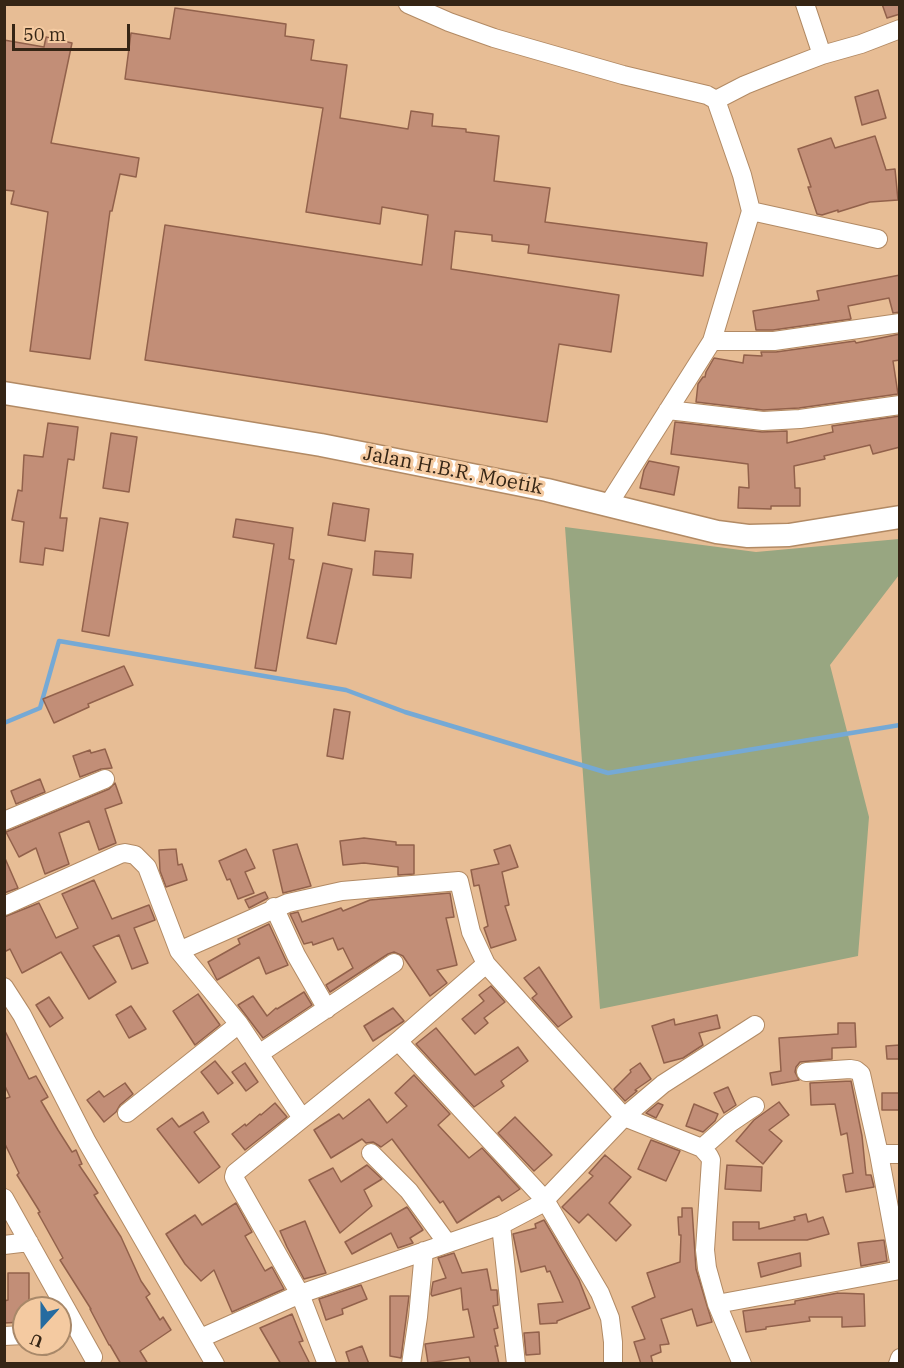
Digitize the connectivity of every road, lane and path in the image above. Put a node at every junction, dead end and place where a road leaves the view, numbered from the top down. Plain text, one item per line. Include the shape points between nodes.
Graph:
1 (408, 4) edge
2 (806, 4) edge
3 (900, 29) edge
4 (822, 55) junction
5 (716, 100) junction
6 (751, 211) junction
7 (878, 239) dead end
8 (900, 322) edge
9 (712, 341) junction
10 (4, 393) edge
11 (900, 405) edge
12 (668, 410) junction
13 (608, 505) junction
14 (900, 517) edge
15 (105, 779) dead end
16 (4, 821) edge
17 (4, 906) edge
18 (274, 908) junction
19 (179, 951) junction
20 (394, 963) dead end
21 (486, 964) junction
22 (4, 987) edge
23 (327, 1009) junction
24 (13, 1018) edge
25 (239, 1024) junction
26 (755, 1025) dead end
27 (398, 1041) junction
28 (259, 1054) junction
29 (806, 1072) dead end
30 (755, 1106) dead end
31 (127, 1113) dead end
32 (624, 1117) junction
33 (302, 1118) junction
34 (702, 1148) junction
35 (371, 1153) dead end
36 (879, 1154) junction
37 (900, 1154) edge
38 (4, 1198) edge
39 (545, 1200) junction
40 (501, 1225) junction
41 (29, 1242) junction
42 (447, 1243) junction
43 (4, 1245) edge
44 (424, 1251) junction
45 (900, 1269) edge
46 (300, 1294) junction
47 (53, 1296) edge
48 (717, 1304) junction
49 (72, 1334) edge
50 (201, 1338) junction
51 (93, 1357) dead end
52 (900, 1358) edge
53 (214, 1364) edge
54 (327, 1364) edge
55 (411, 1364) edge
56 (516, 1364) edge
57 (613, 1364) edge
58 (742, 1364) edge
59 (898, 1364) edge

1 - 5 street via 494,38
2 - 4 street
3 - 4 street
4 - 5 street
5 - 6 street
6 - 7 street
6 - 9 street
8 - 9 street via 774,341
9 - 12 street
10 - 13 street, Jalan H.B.R. Moetik via 304,441
11 - 12 street via 772,421
12 - 13 street
13 - 14 street, Jalan H.B.R. Moetik via 748,536 789,535
15 - 16 street
17 - 19 street via 120,854 131,853 147,867
18 - 19 street
18 - 21 street via 342,891 458,881 471,932
18 - 23 street
19 - 25 street
20 - 23 street
21 - 27 street
21 - 32 street
22 - 24 street
23 - 28 street
24 - 50 street
25 - 28 street
25 - 31 street
26 - 32 street via 663,1084
27 - 33 street
27 - 39 street
28 - 33 street
29 - 36 street via 850,1069 861,1074
30 - 34 street
32 - 34 street
32 - 39 street
33 - 46 street via 234,1177
34 - 48 street via 711,1160 705,1250
35 - 42 street via 409,1191
36 - 37 street
36 - 45 street
38 - 41 street
39 - 40 street
39 - 57 street via 600,1293 610,1318
40 - 42 street
40 - 56 street
41 - 43 street
41 - 47 street
42 - 44 street
44 - 46 street
44 - 55 street
45 - 48 street
46 - 50 street
46 - 54 street
48 - 58 street
49 - 51 street
50 - 53 street
52 - 59 street

